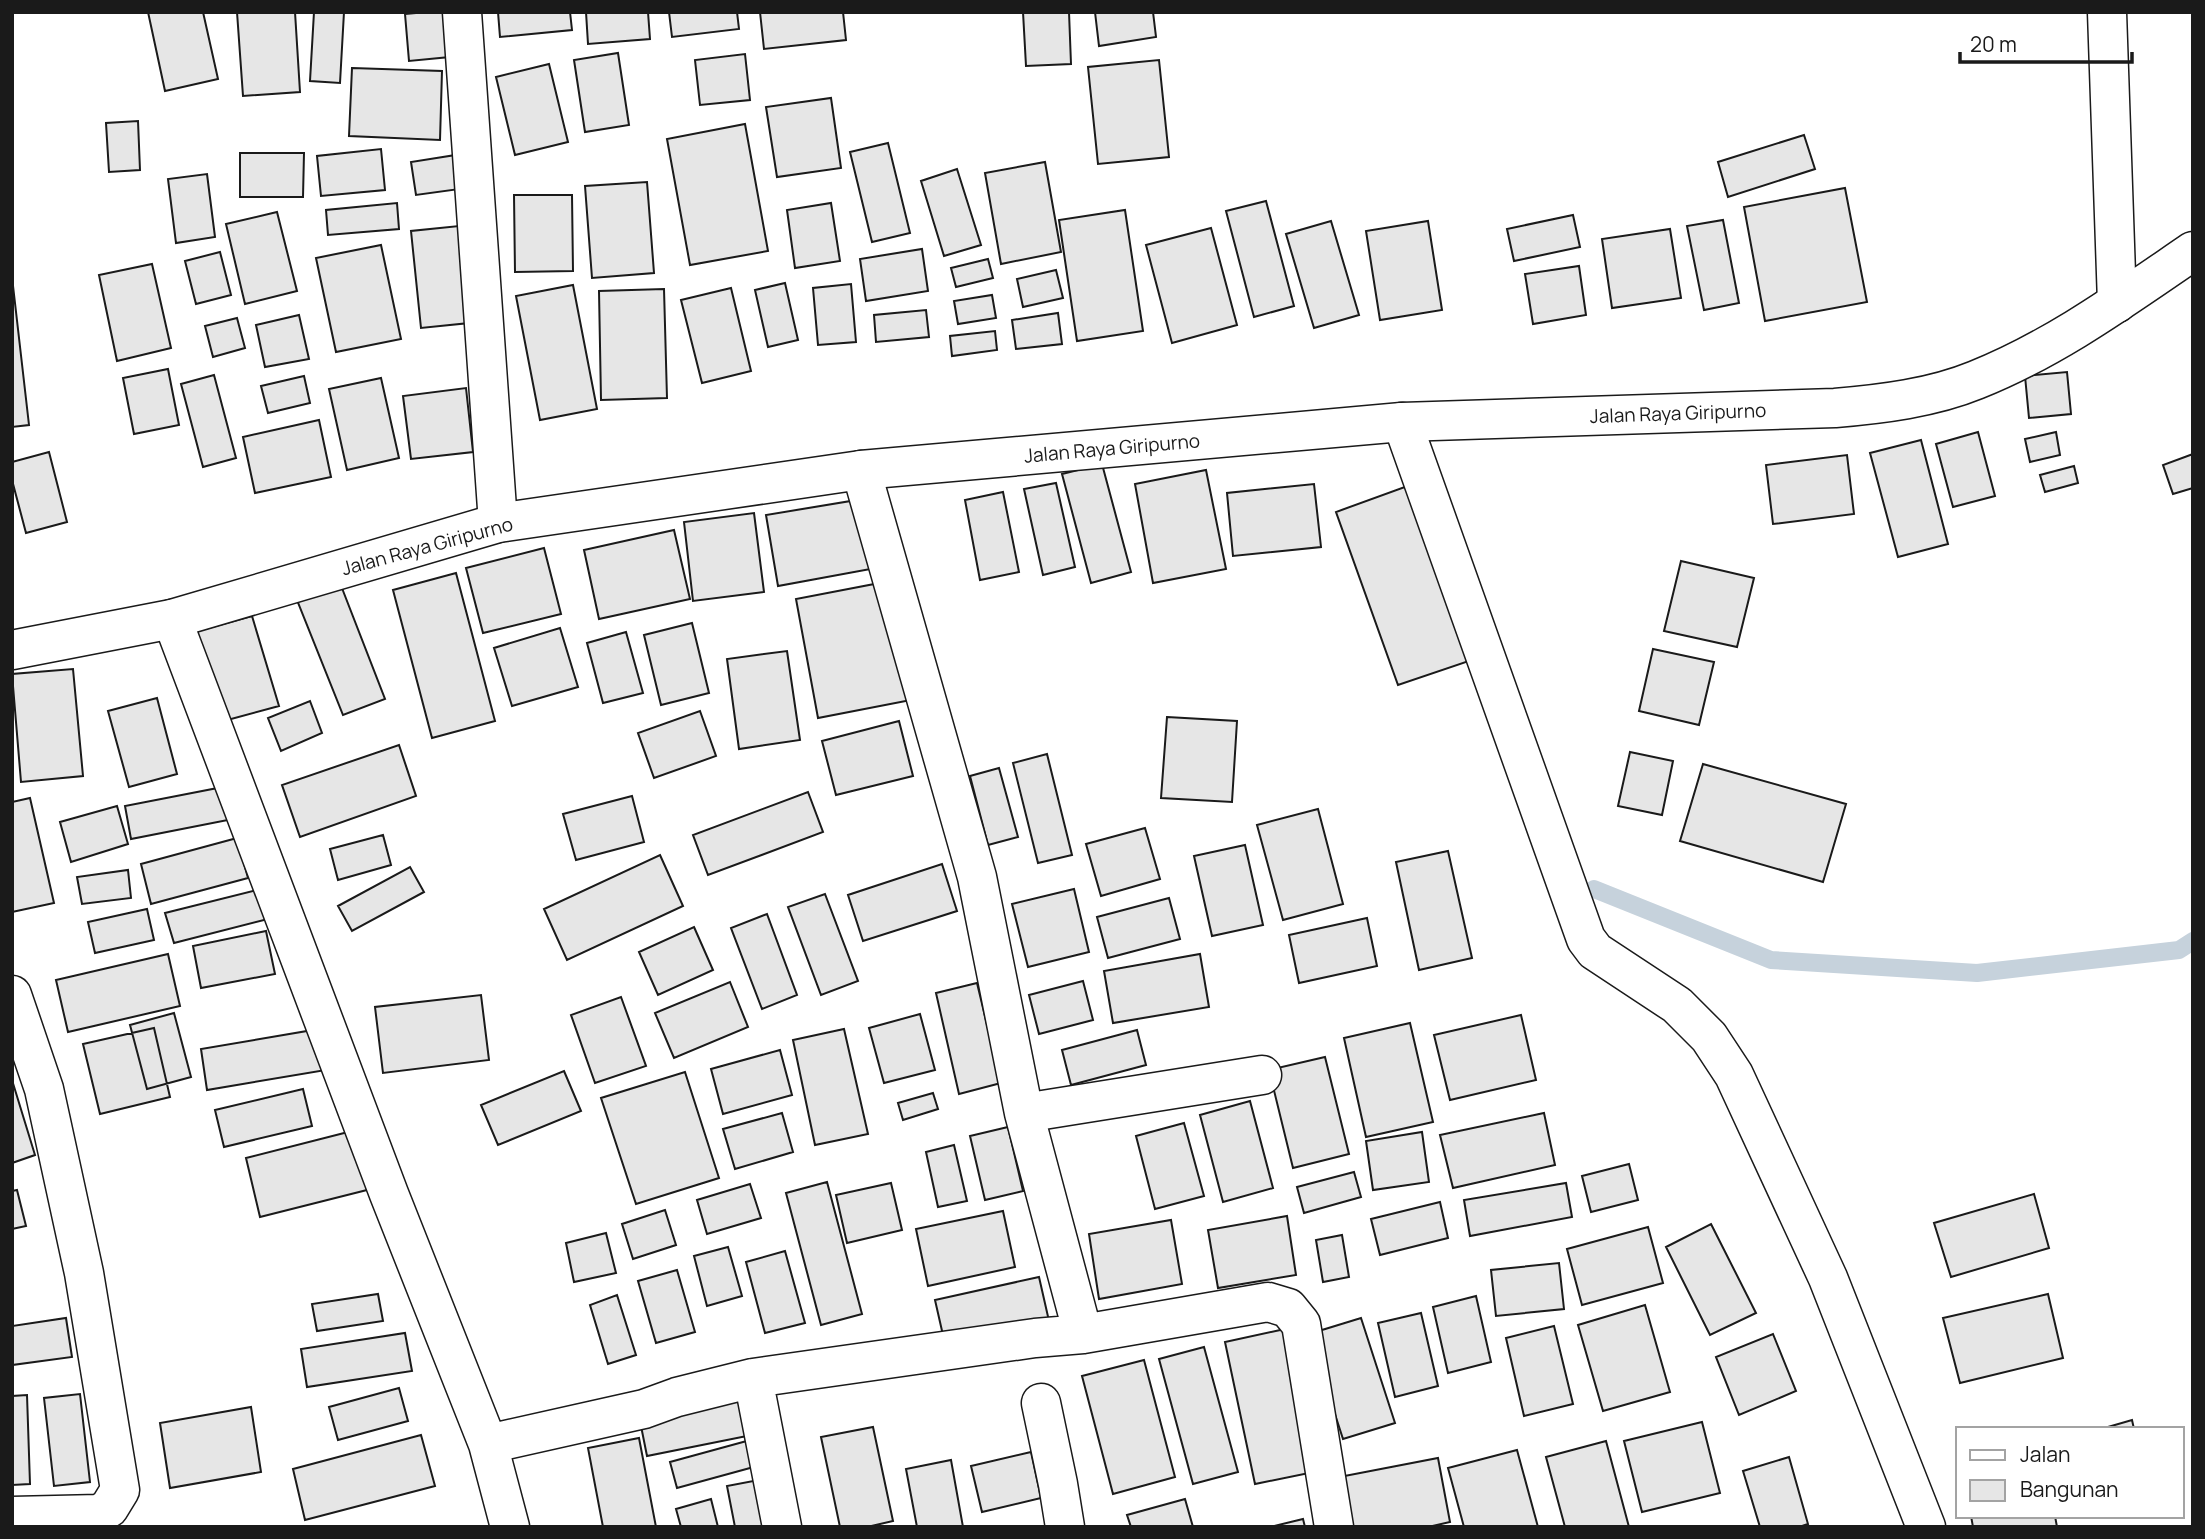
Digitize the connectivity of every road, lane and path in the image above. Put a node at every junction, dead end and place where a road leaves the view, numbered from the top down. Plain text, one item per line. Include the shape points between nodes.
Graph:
1 (462, 12) edge
2 (2107, 12) edge
3 (2193, 251) edge
4 (2117, 303) junction
5 (1402, 422) junction
6 (861, 470) junction
7 (498, 523) junction
8 (172, 619) junction
9 (12, 650) edge
10 (12, 995) edge
11 (1262, 1074) dead end
12 (1024, 1113) junction
13 (1083, 1334) junction
14 (753, 1378) junction
15 (1041, 1403) dead end
16 (488, 1444) junction
17 (12, 1516) edge
18 (510, 1527) edge
19 (782, 1527) edge
20 (1065, 1527) edge
21 (1334, 1527) edge
22 (1926, 1527) edge

1 - 7 street
2 - 4 street
3 - 4 street, Jalan Raya Giripurno
4 - 5 street, Jalan Raya Giripurno via 2023,359 1975,381 1920,397 1835,408
5 - 6 street, Jalan Raya Giripurno
5 - 22 street via 1586,939 1595,951 1677,1004 1709,1037 1734,1075 1828,1278
6 - 7 street, Jalan Raya Giripurno
6 - 12 street via 977,877
7 - 8 street, Jalan Raya Giripurno
8 - 9 street, Jalan Raya Giripurno
8 - 16 street
10 - 17 street via 44,1089 84,1273 120,1490 109,1508 99,1514
11 - 12 street
12 - 13 street
13 - 14 street
13 - 21 street via 1268,1302 1288,1308 1301,1325
14 - 16 street via 644,1409
14 - 19 street
15 - 20 street
16 - 18 street

